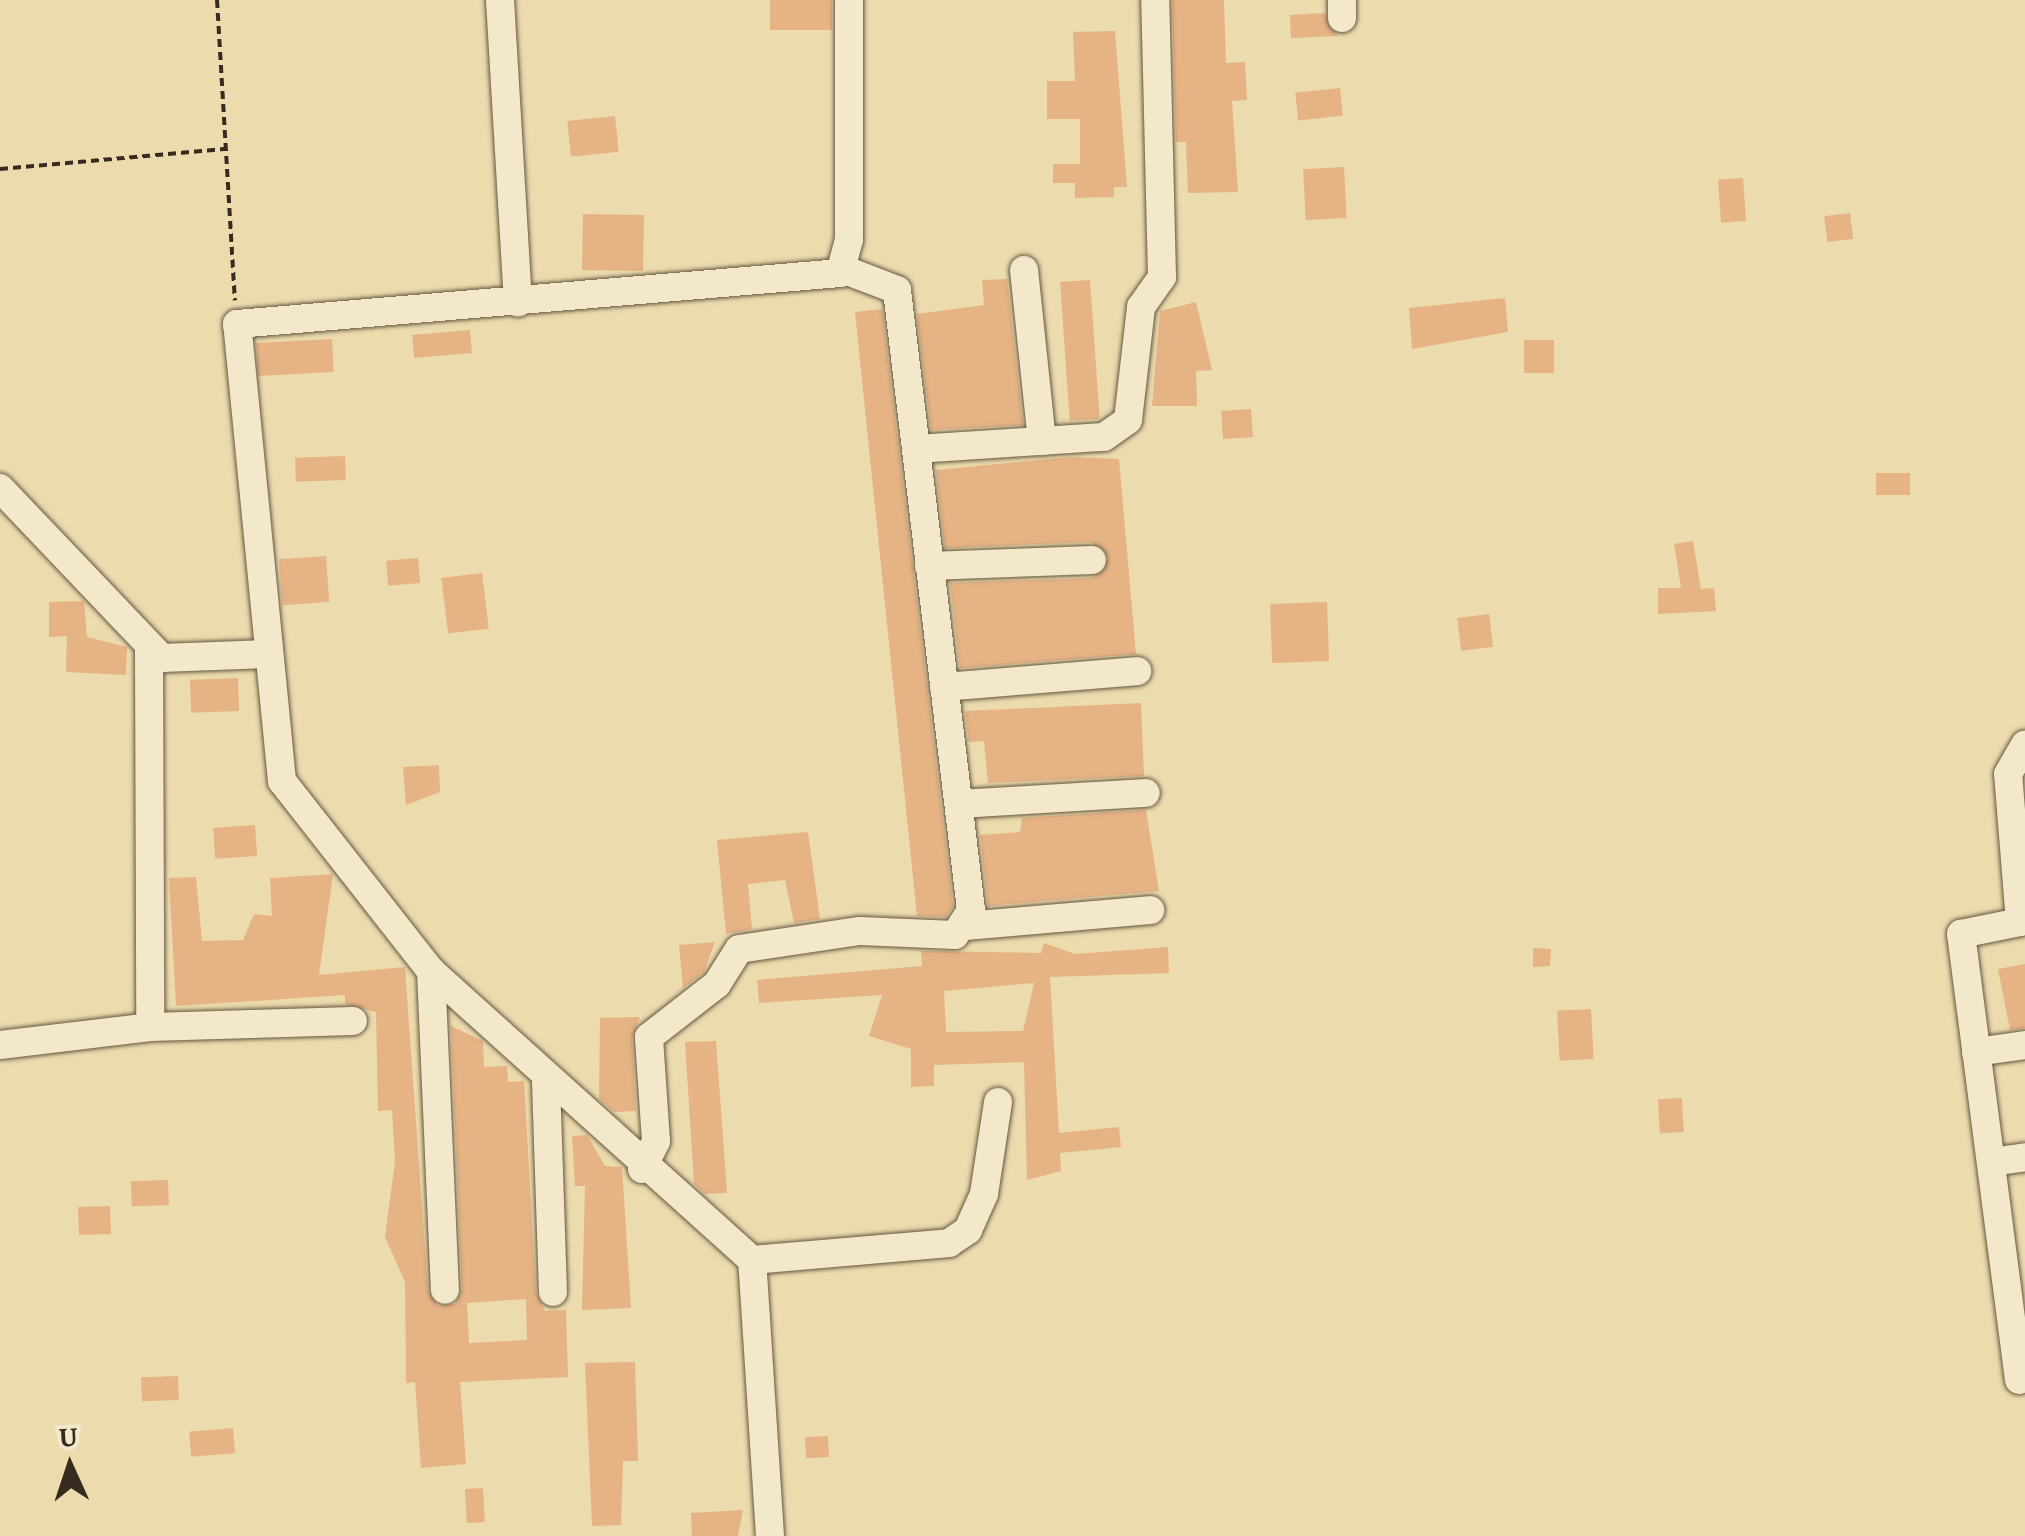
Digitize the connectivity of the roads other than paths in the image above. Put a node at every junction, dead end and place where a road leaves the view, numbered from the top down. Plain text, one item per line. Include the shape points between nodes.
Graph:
1 (500, 0) edge
2 (849, 0) edge
3 (1154, 0) edge
4 (845, 270) junction
5 (1024, 270) dead end
6 (518, 302) junction
7 (1042, 441) junction
8 (916, 449) junction
9 (0, 488) edge
10 (1092, 560) dead end
11 (929, 566) junction
12 (149, 649) junction
13 (267, 654) junction
14 (1137, 671) dead end
15 (944, 687) junction
16 (2024, 748) edge
17 (1146, 793) dead end
18 (960, 804) junction
19 (2019, 852) edge
20 (1150, 910) dead end
21 (965, 926) junction
22 (431, 971) junction
23 (352, 1021) dead end
24 (150, 1027) junction
25 (0, 1045) edge
26 (2025, 1046) edge
27 (1976, 1052) junction
28 (546, 1082) junction
29 (998, 1102) dead end
30 (2025, 1157) edge
31 (1991, 1162) junction
32 (642, 1169) junction
33 (752, 1260) junction
34 (2015, 1267) edge
35 (445, 1290) dead end
36 (553, 1292) dead end
37 (2019, 1380) dead end
38 (770, 1536) edge

1 - 6 street
2 - 4 street
3 - 7 street via 1162,277 1141,308 1128,420 1104,437
4 - 6 street
4 - 8 street via 898,290
5 - 7 street
6 - 13 street via 237,324
7 - 8 street
8 - 11 street
9 - 12 street
10 - 11 street
11 - 15 street
12 - 13 street via 181,661
12 - 24 street
13 - 22 street via 282,781
14 - 15 street
15 - 18 street
16 - 19 street via 2008,774
17 - 18 street
18 - 21 street via 972,891
19 - 27 street via 2020,922 1961,934
20 - 21 street
21 - 32 street via 956,935 860,930 739,948 717,984 649,1038 656,1141
22 - 28 street
22 - 35 street
23 - 24 street
24 - 25 street
26 - 27 street
27 - 31 street
28 - 32 street
28 - 36 street
29 - 33 street via 984,1194 968,1230 949,1243
30 - 31 street
31 - 34 street
32 - 33 street
33 - 38 street
34 - 37 street

